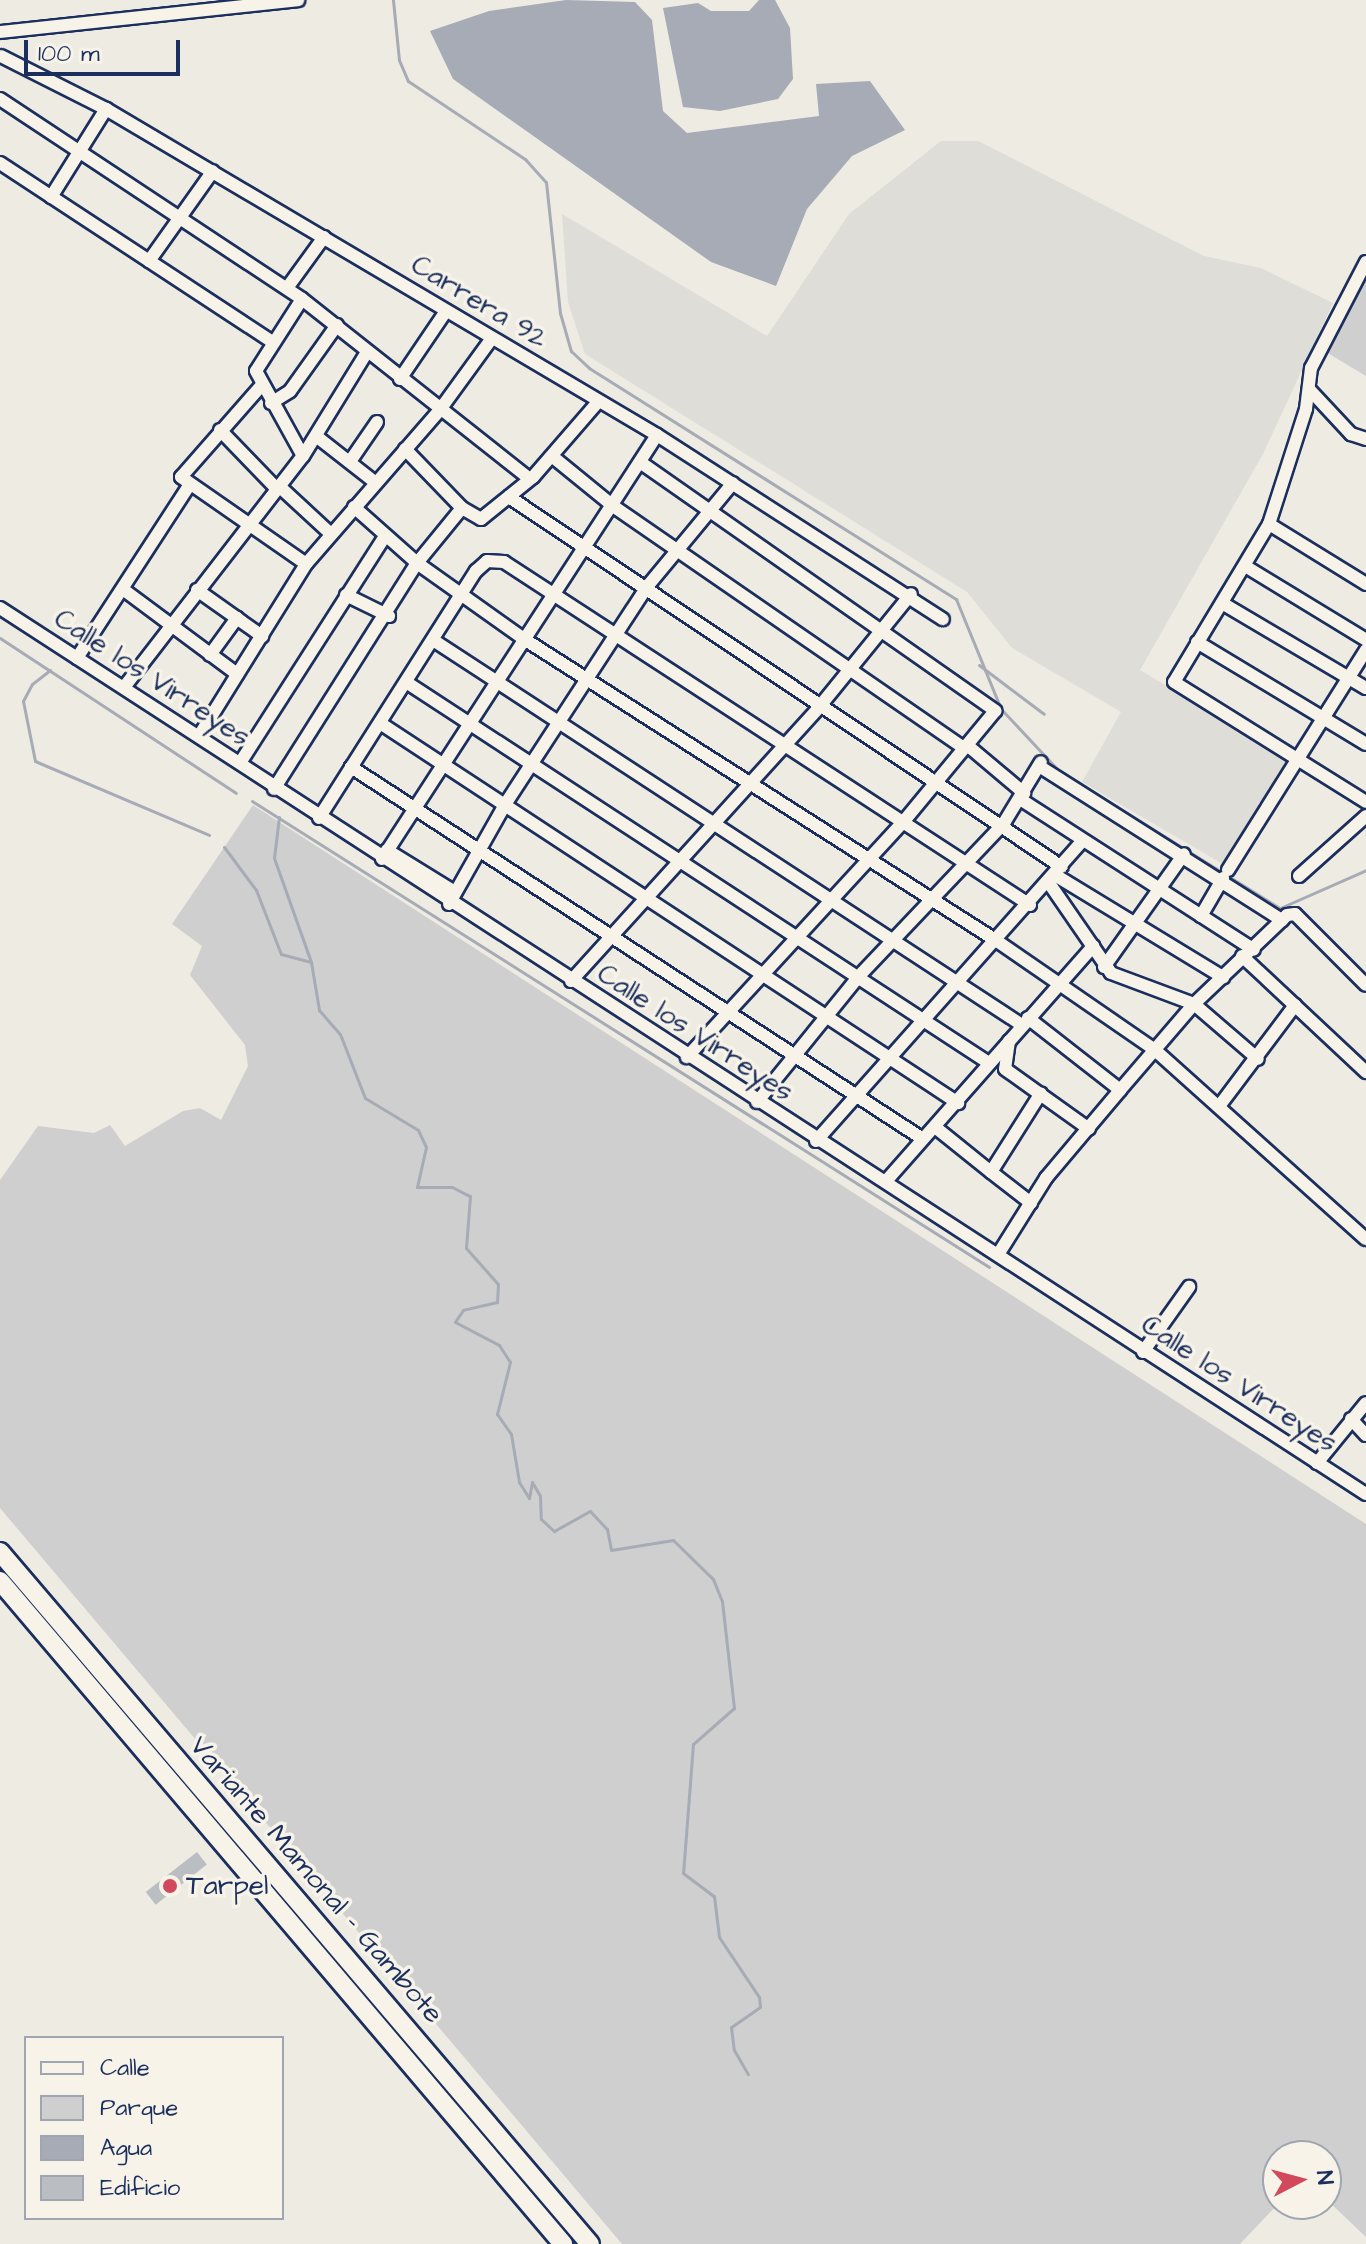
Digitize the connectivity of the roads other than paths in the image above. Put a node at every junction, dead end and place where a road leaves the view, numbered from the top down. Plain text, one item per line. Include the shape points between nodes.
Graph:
1 (298, 0) edge
2 (1, 32) edge
3 (0, 57) edge
4 (0, 99) edge
5 (106, 109) junction
6 (82, 153) junction
7 (0, 163) edge
8 (213, 171) junction
9 (51, 197) junction
10 (181, 215) junction
11 (324, 237) junction
12 (149, 261) junction
13 (1366, 262) edge
14 (287, 288) junction
15 (302, 299) junction
16 (446, 311) junction
17 (337, 325) junction
18 (492, 338) junction
19 (273, 342) junction
20 (367, 352) junction
21 (400, 379) junction
22 (261, 386) junction
23 (1309, 389) junction
24 (598, 402) junction
25 (271, 403) junction
26 (439, 411) junction
27 (377, 422) dead end
28 (220, 430) junction
29 (657, 435) junction
30 (316, 436) junction
31 (1366, 439) edge
32 (405, 449) junction
33 (303, 456) junction
34 (553, 457) junction
35 (351, 460) junction
36 (640, 462) junction
37 (529, 478) junction
38 (376, 483) junction
39 (733, 483) junction
40 (190, 484) junction
41 (278, 488) junction
42 (509, 497) junction
43 (613, 506) junction
44 (354, 507) junction
45 (462, 508) junction
46 (707, 509) junction
47 (249, 520) junction
48 (1269, 524) junction
49 (330, 533) junction
50 (385, 536) junction
51 (674, 547) junction
52 (583, 552) junction
53 (417, 563) junction
54 (306, 564) junction
55 (1245, 566) junction
56 (1366, 584) edge
57 (646, 588) junction
58 (124, 590) junction
59 (197, 590) junction
60 (911, 594) junction
61 (346, 595) junction
62 (464, 596) junction
63 (553, 597) junction
64 (1222, 603) junction
65 (0, 608) edge
66 (389, 616) junction
67 (237, 618) junction
68 (943, 619) dead end
69 (169, 624) junction
70 (886, 631) junction
71 (618, 634) junction
72 (262, 636) junction
73 (524, 639) junction
74 (433, 640) junction
75 (1366, 640) edge
76 (1197, 642) junction
77 (1366, 650) edge
78 (210, 655) junction
79 (77, 658) junction
80 (851, 671) junction
81 (237, 674) junction
82 (589, 677) junction
83 (1349, 677) junction
84 (498, 678) junction
85 (406, 682) junction
86 (125, 686) junction
87 (1366, 688) edge
88 (820, 706) junction
89 (1324, 718) junction
90 (560, 719) junction
91 (469, 721) junction
92 (380, 723) junction
93 (199, 736) junction
94 (787, 742) junction
95 (1366, 744) edge
96 (966, 746) junction
97 (1296, 760) junction
98 (533, 762) junction
99 (240, 763) junction
100 (444, 764) junction
101 (351, 767) junction
102 (750, 781) junction
103 (936, 784) junction
104 (274, 789) junction
105 (1022, 796) junction
106 (1366, 802) edge
107 (506, 803) junction
108 (417, 807) junction
109 (1366, 816) edge
110 (319, 818) junction
111 (712, 820) junction
112 (904, 821) junction
113 (1004, 823) junction
114 (1081, 842) junction
115 (481, 846) junction
116 (385, 854) junction
117 (1184, 854) junction
118 (679, 858) junction
119 (867, 860) junction
120 (968, 862) junction
121 (1226, 874) junction
122 (1055, 875) junction
123 (1299, 876) dead end
124 (1159, 891) junction
125 (646, 894) junction
126 (829, 897) junction
127 (452, 898) junction
128 (931, 901) junction
129 (1030, 905) junction
130 (1201, 916) junction
131 (1282, 920) junction
132 (1134, 925) junction
133 (612, 934) junction
134 (795, 935) junction
135 (893, 937) junction
136 (997, 941) junction
137 (1093, 946) junction
138 (1248, 953) junction
139 (1104, 967) junction
140 (763, 972) junction
141 (859, 976) junction
142 (1223, 977) junction
143 (958, 980) junction
144 (571, 981) junction
145 (1056, 985) junction
146 (1366, 985) edge
147 (1194, 1004) junction
148 (1295, 1005) junction
149 (728, 1010) junction
150 (825, 1015) junction
151 (923, 1019) junction
152 (1025, 1022) junction
153 (1009, 1041) junction
154 (1155, 1050) junction
155 (793, 1052) junction
156 (687, 1057) junction
157 (890, 1057) junction
158 (1258, 1059) junction
159 (990, 1062) junction
160 (1005, 1069) junction
161 (1366, 1072) edge
162 (1120, 1090) junction
163 (1041, 1093) junction
164 (859, 1094) junction
165 (757, 1102) junction
166 (958, 1103) junction
167 (1220, 1105) junction
168 (935, 1127) junction
169 (1089, 1129) junction
170 (923, 1139) junction
171 (816, 1141) junction
172 (991, 1172) junction
173 (887, 1180) junction
174 (1031, 1203) junction
175 (1363, 1232) edge
176 (999, 1253) junction
177 (1189, 1287) dead end
178 (1143, 1352) junction
179 (1366, 1403) edge
180 (1351, 1419) junction
181 (1366, 1435) edge
182 (1317, 1463) junction
183 (1366, 1494) edge
184 (0, 1552) edge
185 (0, 1581) edge
186 (563, 2244) edge
187 (590, 2244) edge

1 - 2 street
2 - 3 street, Carrera 92
3 - 5 street, Carrera 92
4 - 6 street
5 - 6 street
5 - 8 street, Carrera 92
6 - 9 street
6 - 10 street
7 - 9 street
8 - 10 street
8 - 11 street, Carrera 92
9 - 12 street
10 - 12 street
10 - 14 street
11 - 14 street
11 - 16 street, Carrera 92
12 - 19 street
13 - 23 street via 1311,368
14 - 15 street
15 - 17 street
15 - 19 street
16 - 18 street, Carrera 92
16 - 21 street
17 - 20 street
17 - 25 street via 290,391
18 - 24 street, Carrera 92
18 - 26 street
19 - 22 street via 256,371
20 - 21 street
20 - 30 street
21 - 26 street
22 - 25 street
22 - 28 street
23 - 31 street via 1351,434
23 - 48 street
24 - 29 street, Carrera 92
24 - 34 street
25 - 33 street
26 - 32 street
26 - 37 street
27 - 35 street
28 - 40 street via 181,477
28 - 41 street
29 - 36 street
29 - 39 street, Carrera 92
30 - 33 street
30 - 35 street
32 - 38 street
32 - 45 street
33 - 41 street
34 - 37 street
34 - 43 street
35 - 38 street
36 - 43 street
36 - 46 street
37 - 42 street
38 - 44 street
39 - 46 street
39 - 60 street, Carrera 92
40 - 47 street
40 - 58 street
41 - 47 street
41 - 49 street
42 - 45 street via 481,519
42 - 52 street
43 - 51 street
43 - 52 street
44 - 49 street
44 - 50 street
45 - 53 street
46 - 51 street
46 - 70 street
47 - 54 street
47 - 59 street
48 - 55 street
48 - 56 street
49 - 54 street
50 - 53 street
50 - 61 street
51 - 57 street
51 - 80 street
52 - 57 street
52 - 63 street
53 - 62 street
53 - 66 street
54 - 72 street
55 - 64 street
55 - 75 street
57 - 71 street
57 - 88 street
58 - 69 street
58 - 79 street
59 - 67 street
59 - 69 street
60 - 68 street, Carrera 92
60 - 70 street
61 - 66 street
61 - 99 street
62 - 63 street via 487,561 504,562
62 - 73 street
62 - 74 street
63 - 71 street
63 - 73 street
64 - 76 street
64 - 83 street
65 - 79 street, Calle los Virreyes
66 - 104 street
67 - 72 street
67 - 78 street
69 - 78 street
69 - 86 street
70 - 80 street
70 - 96 street via 995,711
71 - 82 street
71 - 94 street
72 - 81 street
73 - 82 street
73 - 84 street
74 - 84 street
74 - 85 street
76 - 89 street
76 - 97 street via 1174,682
77 - 83 street
78 - 81 street
79 - 86 street, Calle los Virreyes
80 - 88 street
80 - 96 street
81 - 93 street
82 - 90 street
82 - 102 street
83 - 87 street
83 - 89 street
84 - 90 street
84 - 91 street
85 - 91 street
85 - 92 street
86 - 93 street, Calle los Virreyes
88 - 94 street
88 - 103 street
89 - 95 street
89 - 97 street
90 - 98 street
90 - 111 street
91 - 98 street
91 - 100 street
92 - 100 street
92 - 101 street
93 - 99 street, Calle los Virreyes
94 - 102 street
94 - 112 street
96 - 103 street
96 - 105 street
97 - 106 street
97 - 121 street
98 - 107 street
98 - 118 street
99 - 104 street, Calle los Virreyes
100 - 107 street
100 - 108 street
101 - 108 street
101 - 110 street
102 - 111 street
102 - 119 street
103 - 112 street
103 - 113 street
104 - 110 street, Calle los Virreyes
105 - 113 street
105 - 114 street
105 - 117 street via 1040,764
107 - 115 street
107 - 125 street
108 - 115 street
108 - 116 street
109 - 123 street
110 - 116 street, Calle los Virreyes
111 - 118 street
111 - 126 street
112 - 119 street
112 - 120 street
113 - 120 street
113 - 122 street
114 - 122 street
114 - 124 street
115 - 127 street
115 - 133 street
116 - 127 street, Calle los Virreyes
117 - 121 street
117 - 124 street
118 - 125 street
118 - 134 street
119 - 126 street
119 - 128 street
120 - 128 street
120 - 129 street
121 - 130 street
121 - 131 street
122 - 129 street
122 - 132 street
122 - 137 street
124 - 130 street
124 - 132 street
125 - 133 street
125 - 140 street
126 - 134 street
126 - 135 street
127 - 144 street, Calle los Virreyes
128 - 135 street
128 - 136 street
129 - 136 street
130 - 138 street
131 - 138 street
131 - 146 street via 1295,914
132 - 139 street
132 - 142 street
133 - 144 street
133 - 149 street
134 - 140 street
134 - 141 street
135 - 141 street
135 - 143 street
136 - 143 street
136 - 145 street
137 - 139 street
137 - 145 street
138 - 142 street
138 - 148 street
139 - 147 street
140 - 149 street
140 - 150 street
141 - 150 street
141 - 151 street
142 - 147 street
143 - 151 street
143 - 152 street
144 - 156 street, Calle los Virreyes
145 - 152 street
145 - 154 street
147 - 154 street
147 - 158 street
148 - 158 street
148 - 161 street
149 - 155 street
149 - 156 street
150 - 155 street
150 - 157 street
151 - 157 street
151 - 159 street
152 - 153 street
152 - 162 street
153 - 159 street
153 - 160 street
154 - 162 street
154 - 167 street
155 - 164 street
155 - 165 street
156 - 165 street, Calle los Virreyes
157 - 164 street
157 - 166 street
158 - 167 street
159 - 160 street
159 - 166 street
160 - 163 street
162 - 169 street
163 - 169 street
163 - 172 street
164 - 170 street
164 - 171 street
165 - 171 street, Calle los Virreyes
166 - 168 street
167 - 175 street
168 - 170 street
168 - 172 street
169 - 174 street
170 - 173 street
171 - 173 street, Calle los Virreyes
172 - 174 street
173 - 176 street, Calle los Virreyes
174 - 176 street
176 - 178 street, Calle los Virreyes
177 - 178 street
178 - 182 street, Calle los Virreyes
179 - 180 street
180 - 181 street
180 - 182 street
182 - 183 street, Calle los Virreyes
184 - 187 highway, Variante Mamonal - Gambote
185 - 186 highway

